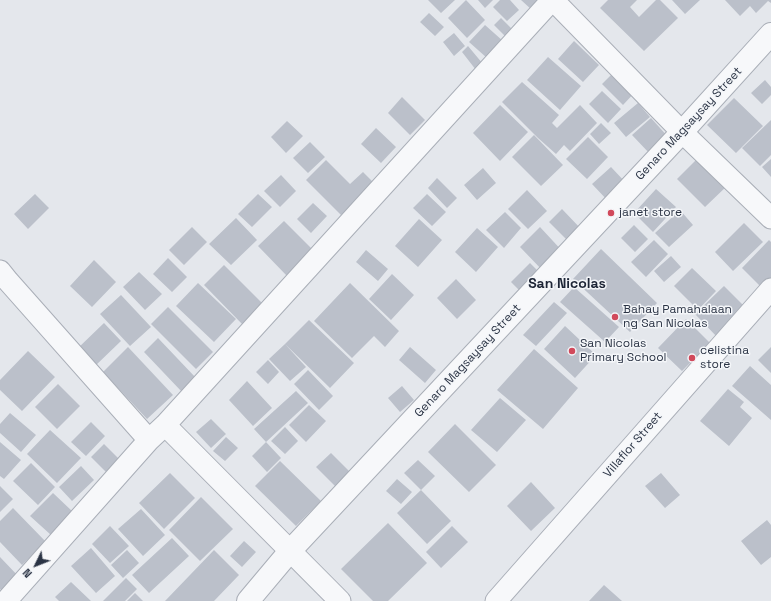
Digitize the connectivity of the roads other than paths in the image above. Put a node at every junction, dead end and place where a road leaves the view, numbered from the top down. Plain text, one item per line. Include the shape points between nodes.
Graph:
1 (553, 0) edge
2 (771, 34) edge
3 (682, 132) junction
4 (771, 218) edge
5 (0, 271) edge
6 (771, 289) edge
7 (165, 425) junction
8 (149, 440) junction
9 (290, 551) junction
10 (6, 601) edge
11 (248, 601) edge
12 (340, 601) edge
13 (496, 601) edge

1 - 3 street
1 - 7 street
2 - 3 street, Genaro Magsaysay Street
3 - 4 street
3 - 9 street, Genaro Magsaysay Street
5 - 8 street
6 - 13 street, Villaflor Street
7 - 8 street
7 - 9 street
8 - 10 street
9 - 11 street, Genaro Magsaysay Street
9 - 12 street

